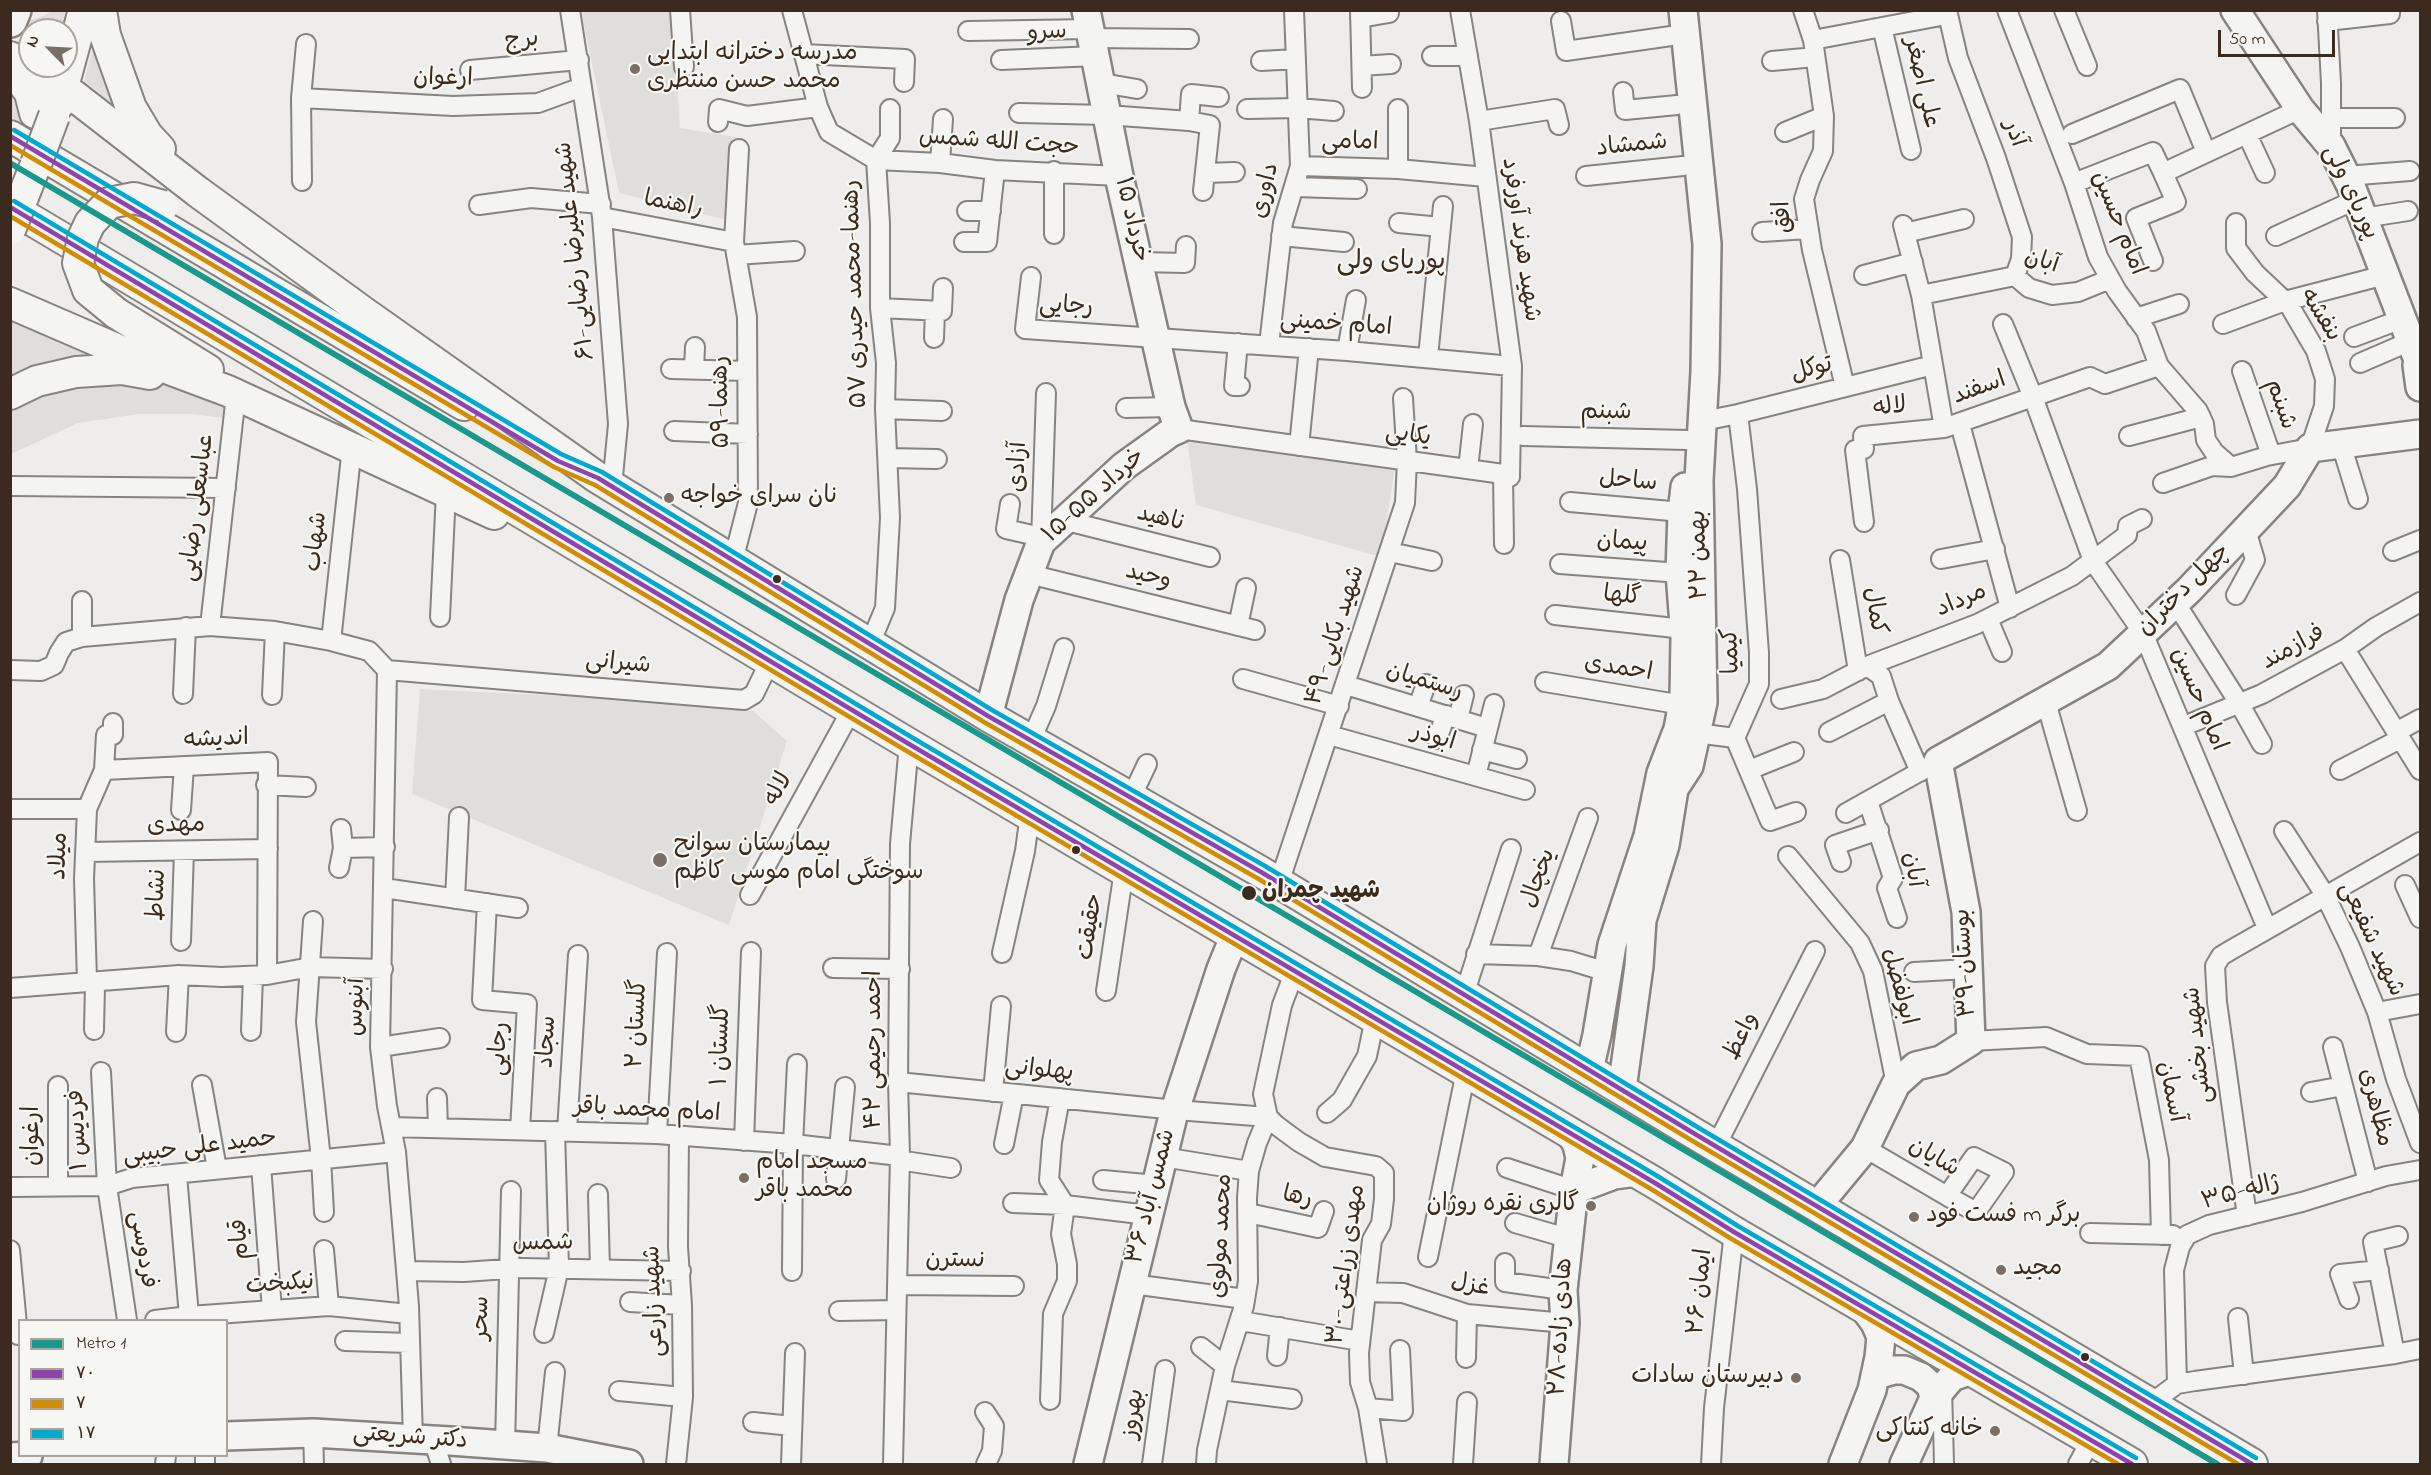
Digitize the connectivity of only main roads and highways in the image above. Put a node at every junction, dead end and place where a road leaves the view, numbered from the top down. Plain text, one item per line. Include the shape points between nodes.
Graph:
1 (14, 10) edge
2 (23, 10) edge
3 (31, 10) edge
4 (84, 10) edge
5 (101, 10) edge
6 (10, 20) edge
7 (10, 57) edge
8 (10, 64) edge
9 (64, 88) junction
10 (44, 115) junction
11 (10, 136) edge
12 (198, 192) junction
13 (13, 216) edge
14 (10, 303) edge
15 (413, 348) junction
16 (232, 393) junction
17 (10, 394) edge
18 (285, 418) junction
19 (605, 483) junction
20 (624, 574) junction
21 (2084, 1452) edge
22 (2132, 1464) edge
23 (2252, 1464) edge

1 - 6 highway
2 - 3 main road
4 - 9 main road
5 - 12 main road via 105,35 131,108 147,135
7 - 9 main road
8 - 10 main road
9 - 10 main road
9 - 12 main road
10 - 13 main road via 36,164
11 - 19 main road via 558,461
12 - 15 main road
13 - 20 main road via 527,513
14 - 16 main road
15 - 18 main road, bridge via 163,206 134,198 109,203 90,223 83,238 78,263 88,290 116,313
15 - 19 main road
16 - 17 main road via 122,369 76,372 37,381
16 - 18 main road
18 - 20 main road
19 - 23 main road via 988,716 1279,883
20 - 21 main road via 1972,1370
21 - 22 main road

